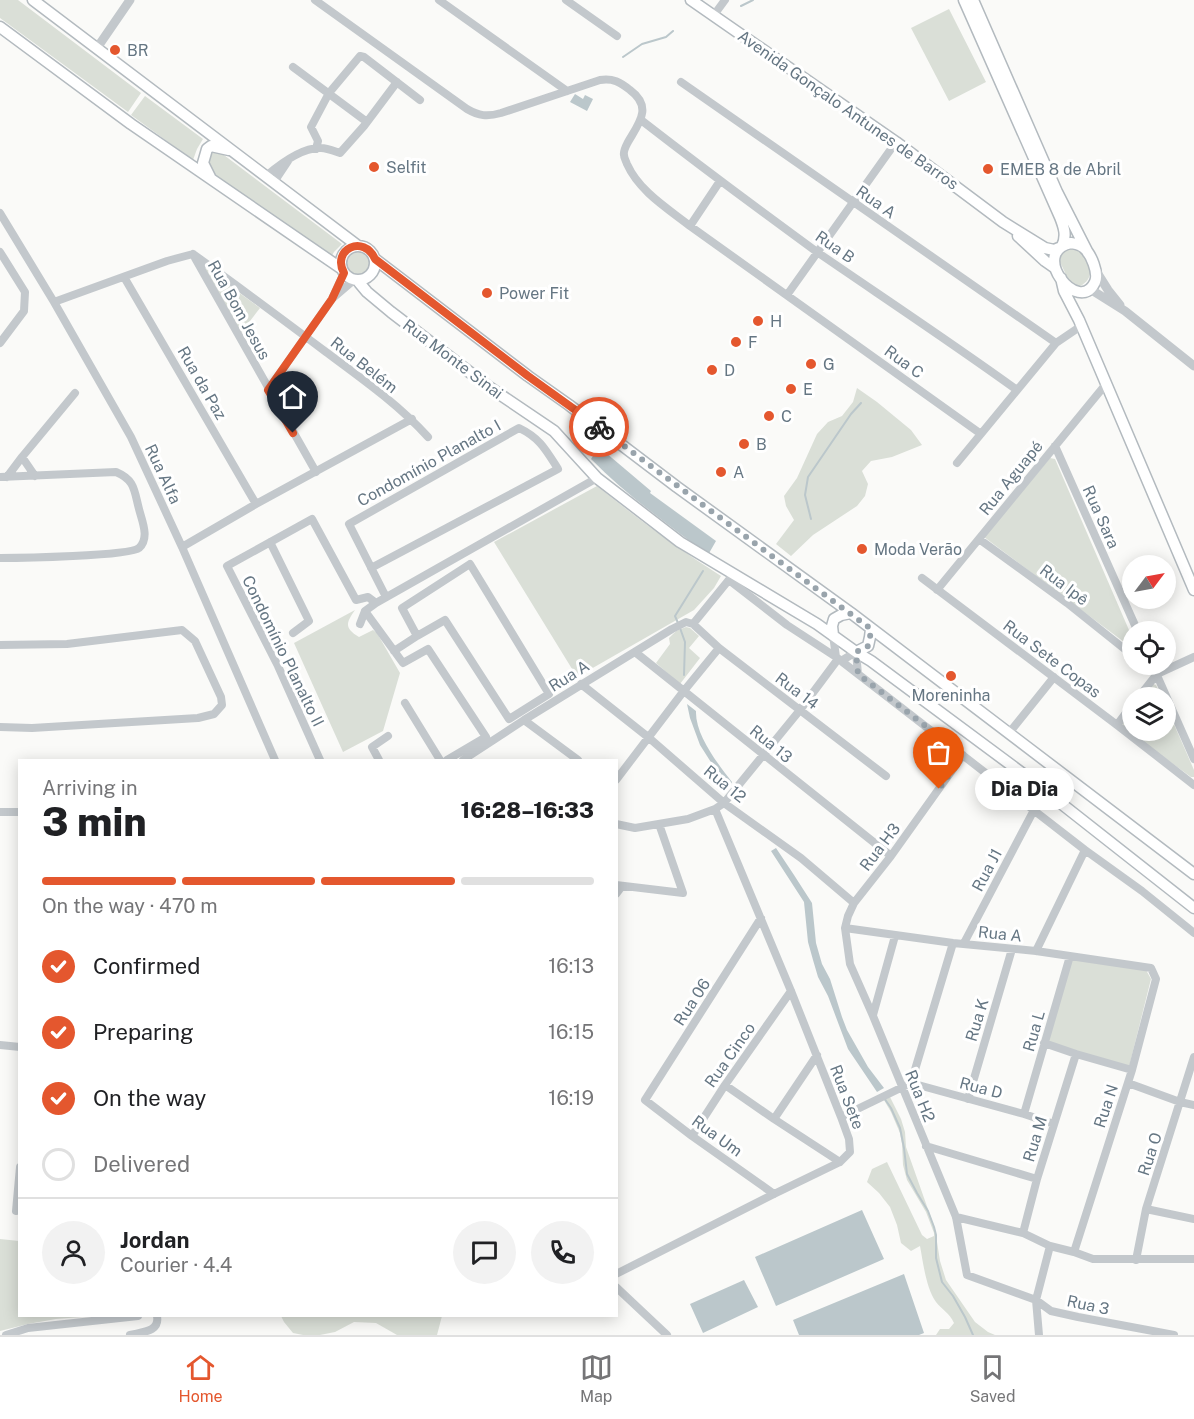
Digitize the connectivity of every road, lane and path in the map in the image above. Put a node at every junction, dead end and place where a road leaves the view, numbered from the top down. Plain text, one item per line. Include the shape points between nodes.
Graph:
1 (130, 0) edge
2 (315, 0) edge
3 (439, 0) edge
4 (566, 0) edge
5 (691, 0) edge
6 (725, 0) edge
7 (963, 0) edge
8 (973, 0) edge
9 (38, 1) edge
10 (714, 15) junction
11 (0, 27) edge
12 (616, 36) dead end
13 (97, 48) junction
14 (293, 67) dead end
15 (397, 82) junction
16 (681, 82) dead end
17 (567, 91) junction
18 (329, 93) junction
19 (420, 100) dead end
20 (641, 120) junction
21 (367, 122) junction
22 (896, 142) junction
23 (316, 148) junction
24 (235, 152) junction
25 (211, 179) junction
26 (270, 179) junction
27 (720, 181) junction
28 (853, 202) junction
29 (0, 213) edge
30 (1003, 222) junction
31 (690, 226) junction
32 (358, 246) junction
33 (1062, 247) junction
34 (0, 252) edge
35 (818, 252) junction
36 (1088, 253) junction
37 (193, 254) junction
38 (375, 259) junction
39 (343, 271) junction
40 (1096, 271) junction
41 (1058, 273) junction
42 (124, 277) junction
43 (355, 280) junction
44 (1085, 290) junction
45 (787, 295) junction
46 (332, 299) junction
47 (54, 302) junction
48 (1125, 311) junction
49 (1080, 323) junction
50 (305, 337) junction
51 (0, 343) edge
52 (1056, 343) junction
53 (1194, 366) edge
54 (1106, 384) junction
55 (268, 390) junction
56 (1017, 390) junction
57 (75, 393) dead end
58 (412, 419) junction
59 (981, 434) junction
60 (428, 437) dead end
61 (1054, 446) junction
62 (22, 457) junction
63 (957, 463) dead end
64 (316, 472) junction
65 (35, 476) junction
66 (4, 477) edge
67 (597, 478) junction
68 (256, 504) junction
69 (979, 539) junction
70 (270, 542) junction
71 (182, 547) junction
72 (0, 558) edge
73 (371, 568) junction
74 (731, 577) junction
75 (922, 578) dead end
76 (937, 590) junction
77 (1194, 590) edge
78 (386, 597) junction
79 (376, 603) junction
80 (365, 611) junction
81 (851, 613) junction
82 (1133, 621) edge
83 (690, 623) junction
84 (360, 624) dead end
85 (871, 629) junction
86 (293, 633) dead end
87 (833, 634) junction
88 (417, 636) junction
89 (0, 645) edge
90 (1122, 647) edge
91 (719, 648) junction
92 (394, 651) junction
93 (635, 652) junction
94 (856, 652) junction
95 (1194, 657) edge
96 (838, 659) junction
97 (1176, 665) edge
98 (858, 674) junction
99 (1156, 675) edge
100 (1157, 675) edge
101 (1054, 677) junction
102 (581, 684) junction
103 (1147, 687) edge
104 (683, 692) junction
105 (405, 703) dead end
106 (800, 710) junction
107 (1122, 718) edge
108 (524, 720) junction
109 (1117, 725) junction
110 (0, 728) edge
111 (1009, 733) junction
112 (388, 736) dead end
113 (648, 737) junction
114 (963, 755) junction
115 (763, 756) junction
116 (275, 759) edge
117 (320, 759) edge
118 (378, 759) edge
119 (439, 759) edge
120 (449, 759) edge
121 (468, 759) edge
122 (577, 759) edge
123 (1194, 759) edge
124 (886, 776) dead end
125 (618, 777) edge
126 (1194, 785) edge
127 (724, 803) junction
128 (716, 809) junction
129 (1034, 810) junction
130 (0, 812) edge
131 (18, 812) edge
132 (618, 824) edge
133 (659, 824) junction
134 (1086, 850) junction
135 (891, 856) junction
136 (1194, 874) edge
137 (619, 885) edge
138 (854, 903) junction
139 (1194, 908) edge
140 (761, 918) junction
141 (846, 928) junction
142 (1194, 933) edge
143 (895, 936) junction
144 (952, 943) junction
145 (964, 943) junction
146 (1012, 949) junction
147 (1036, 951) junction
148 (1070, 956) junction
149 (1151, 968) joint
150 (791, 991) junction
151 (873, 1016) junction
152 (1044, 1043) junction
153 (0, 1046) edge
154 (18, 1047) edge
155 (1076, 1054) junction
156 (816, 1055) junction
157 (1194, 1057) edge
158 (1132, 1070) junction
159 (911, 1083) junction
160 (1128, 1083) junction
161 (725, 1085) junction
162 (902, 1088) junction
163 (968, 1099) junction
164 (645, 1100) joint
165 (1180, 1102) junction
166 (1194, 1105) edge
167 (1024, 1114) junction
168 (841, 1117) junction
169 (774, 1119) junction
170 (1054, 1124) junction
171 (692, 1136) junction
172 (926, 1146) junction
173 (840, 1162) junction
174 (1037, 1179) junction
175 (18, 1189) edge
176 (774, 1194) junction
177 (1146, 1209) junction
178 (16, 1211) dead end
179 (956, 1217) junction
180 (1194, 1219) edge
181 (1023, 1233) junction
182 (1050, 1246) junction
183 (1074, 1251) junction
184 (1194, 1259) edge
185 (1136, 1260) junction
186 (618, 1273) edge
187 (968, 1275) joint
188 (618, 1289) edge
189 (1036, 1299) junction
190 (129, 1317) edge
191 (157, 1317) edge
192 (6, 1335) edge
193 (130, 1335) edge
194 (667, 1335) edge
195 (1039, 1335) edge
196 (1174, 1335) edge

1 - 13 street
2 - 17 street via 478,115 490,116
3 - 17 street
4 - 12 street
5 - 10 main road, Avenida Gonçalo Antunes de Barros
6 - 10 street
7 - 33 main road via 1060,217 1065,236
8 - 36 main road
9 - 13 main road
10 - 22 main road, Avenida Gonçalo Antunes de Barros
11 - 25 main road
13 - 24 main road
14 - 18 street
15 - 18 street via 360,56
15 - 19 street
15 - 21 street
16 - 28 street, Rua A
17 - 20 street via 600,80 614,80 640,99
18 - 21 street
18 - 23 street via 311,127 318,141
20 - 27 street, Rua B
20 - 31 street, Rua C via 623,155 648,193
21 - 23 street via 340,153
22 - 28 street
22 - 30 main road, Avenida Gonçalo Antunes de Barros
23 - 26 street via 289,159
24 - 25 main road via 212,146 207,149 203,163
24 - 26 main road
25 - 39 main road
26 - 32 main road
27 - 31 street
27 - 35 street, Rua B
28 - 35 street
28 - 52 street, Rua A
29 - 47 street, Rua Alfa
30 - 33 main road, Avenida Gonçalo Antunes de Barros via 1048,249
30 - 41 main road, Avenida Gonçalo Antunes de Barros
31 - 45 street, Rua C
32 - 38 main road via 371,251
32 - 39 main road via 344,253
33 - 36 main road via 1077,244
33 - 41 main road via 1055,256
34 - 51 street via 25,292 24,311
35 - 45 street
35 - 56 street, Rua B
36 - 40 main road
37 - 42 street
37 - 50 street, Rua Belém
37 - 55 street, Rua Bom Jesus
38 - 43 main road via 372,274
38 - 81 main road
39 - 43 main road
39 - 46 street
40 - 44 main road via 1094,284
40 - 48 street
41 - 44 main road via 1070,290
41 - 49 main road
42 - 47 street
42 - 68 street, Rua da Paz
43 - 46 street
43 - 67 main road, Rua Monte Sinai via 489,387 554,431
44 - 48 street
44 - 49 main road via 1077,305
45 - 59 street, Rua C
46 - 50 street
47 - 71 street, Rua Alfa via 132,437
48 - 53 street
49 - 52 street
49 - 54 main road
50 - 55 street
50 - 58 street, Rua Belém
52 - 56 street
54 - 61 street, Rua Aguapé
54 - 77 main road
55 - 64 street, Rua Bom Jesus
56 - 59 street
57 - 62 street
58 - 60 street, Rua Belém
58 - 64 street
59 - 63 street
61 - 69 street, Rua Aguapé
61 - 82 street, Rua Sara
62 - 65 street
62 - 66 street
64 - 68 street
65 - 66 street
65 - 72 street via 116,472 127,476 145,533 141,547 116,553
67 - 74 main road, Rua Monte Sinai
67 - 78 street
68 - 71 street
69 - 76 street, Rua Aguapé
69 - 90 street, Rua Ipê
70 - 79 street, Condomínio Planalto II via 312,519 356,600 368,597
70 - 86 street, Condomínio Planalto II via 309,621
70 - 117 street, Condomínio Planalto II via 227,566
71 - 116 street, Rua Alfa
73 - 73 street, Condomínio Planalto I via 349,524 519,428 540,441 558,469
73 - 78 street, Condomínio Planalto I
74 - 83 street
74 - 87 main road, Rua Monte Sinai
74 - 96 street via 787,625
75 - 76 street, Rua Sete Copas
76 - 101 street, Rua Sete Copas
78 - 79 street
79 - 80 street
80 - 84 street
80 - 92 street
81 - 85 main road
81 - 87 main road via 834,619
83 - 91 street, Rua 14
83 - 93 street, Rua A via 672,629
85 - 94 main road via 868,646
85 - 111 main road
87 - 94 main road
87 - 96 street
88 - 88 street via 445,620 509,719 549,694 470,564 402,608
88 - 92 street
89 - 110 street via 67,644 182,630 195,641 222,705 214,714 198,718
91 - 104 street
91 - 106 street, Rua 14
92 - 120 street via 403,663 428,649 486,737
93 - 102 street, Rua A
93 - 104 street, Rua 13
94 - 96 street
94 - 98 street
94 - 139 main road via 1030,779
95 - 97 street
96 - 98 street
96 - 106 street
98 - 114 street
99 - 103 street
100 - 123 street
101 - 109 street, Rua Sete Copas
101 - 111 street
102 - 108 street, Rua A
102 - 113 street, Rua 12
104 - 113 street
104 - 115 street, Rua 13
105 - 119 street
106 - 115 street
106 - 124 street, Rua 14
107 - 109 street
108 - 121 street, Rua A
108 - 122 street
109 - 126 street, Rua Sete Copas
111 - 136 main road
112 - 118 street via 372,747
113 - 125 street
113 - 127 street, Rua 12
114 - 129 street
114 - 135 street, Rua H3
115 - 127 street
115 - 135 street, Rua 13
127 - 128 street
127 - 138 street, Rua 12 via 801,858
128 - 133 street
128 - 140 street, Rua Sete
129 - 134 street
129 - 145 street, Rua J1
130 - 131 street
132 - 133 street via 635,828
133 - 137 street via 683,893
134 - 142 street
134 - 147 street
135 - 138 street, Rua H3
138 - 141 street, Rua H3
140 - 150 street, Rua Sete
140 - 164 street, Rua 06
141 - 143 street, Rua A
141 - 151 street, Rua H2 via 850,964
143 - 144 street, Rua A
143 - 151 street
144 - 145 street, Rua A
144 - 159 street
145 - 146 street, Rua A
146 - 147 street, Rua A
146 - 163 street, Rua K
147 - 148 street, Rua A
148 - 149 street, Rua A
148 - 152 street, Rua L
149 - 158 street, Rua N via 1156,979
150 - 156 street, Rua Sete
150 - 161 street, Rua Cinco
151 - 162 street, Rua H2
152 - 155 street
152 - 167 street, Rua L
153 - 154 street
155 - 158 street
155 - 170 street, Rua M
156 - 168 street, Rua Sete
156 - 169 street
157 - 165 street, Rua O
158 - 160 street, Rua N
159 - 162 street
159 - 163 street, Rua D
160 - 165 street
160 - 183 street, Rua N
161 - 169 street
161 - 171 street, Rua Cinco
162 - 168 street
162 - 172 street, Rua H2
163 - 167 street, Rua D
164 - 171 street, Rua Um
165 - 166 street
165 - 177 street, Rua O
167 - 170 street, Rua D
168 - 173 street, Rua Sete via 849,1152
169 - 173 street
170 - 174 street, Rua M
171 - 176 street, Rua Um
172 - 174 street
172 - 179 street, Rua H2
173 - 176 street
174 - 181 street, Rua M
175 - 178 street
176 - 186 street
177 - 180 street
177 - 185 street, Rua O
179 - 181 street
179 - 187 street, Rua H2
181 - 182 street
182 - 183 street
182 - 189 street
183 - 185 street via 1093,1259
184 - 185 street
187 - 189 street, Rua 3
188 - 194 street
189 - 195 street
189 - 196 street, Rua 3 via 1051,1311
190 - 192 street via 28,1328
191 - 193 street via 153,1329

